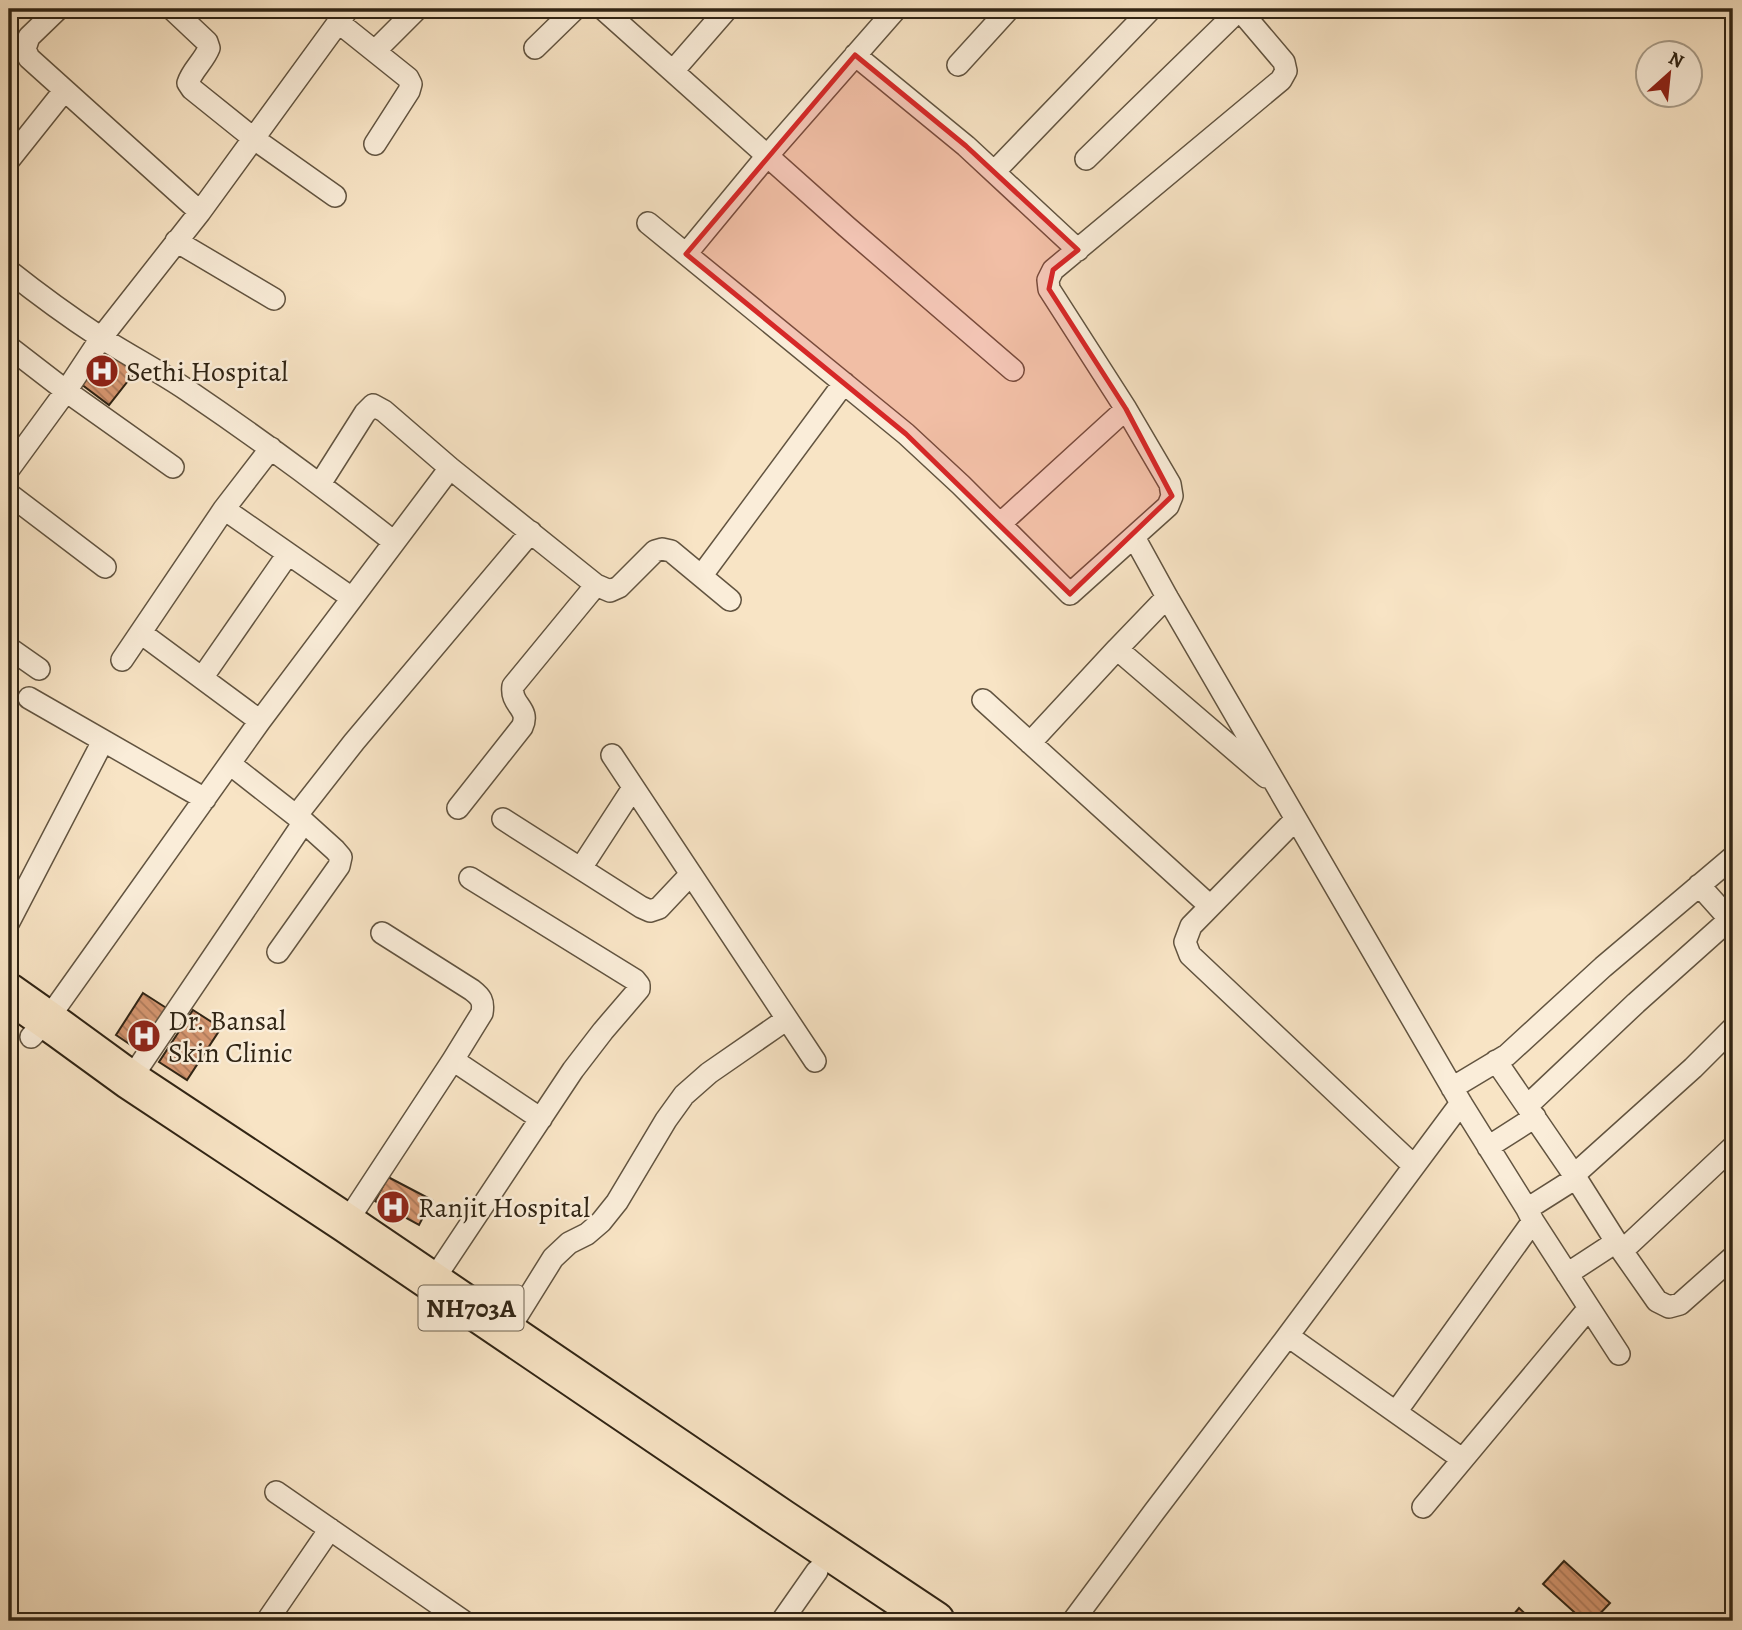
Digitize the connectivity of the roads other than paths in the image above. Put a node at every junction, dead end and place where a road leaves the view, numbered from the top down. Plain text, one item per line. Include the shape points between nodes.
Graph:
1 (58, 9) edge
2 (172, 9) edge
3 (417, 9) edge
4 (575, 9) edge
5 (603, 9) edge
6 (895, 9) edge
7 (1009, 9) edge
8 (1151, 9) edge
9 (1240, 9) edge
10 (723, 10) edge
11 (343, 15) edge
12 (17, 46) edge
13 (534, 48) dead end
14 (375, 51) junction
15 (855, 55) junction
16 (958, 65) dead end
17 (673, 71) junction
18 (64, 91) junction
19 (253, 138) junction
20 (375, 144) dead end
21 (767, 156) junction
22 (1086, 159) dead end
23 (9, 160) edge
24 (994, 172) junction
25 (335, 196) dead end
26 (200, 212) junction
27 (648, 223) dead end
28 (176, 241) junction
29 (1077, 250) junction
30 (686, 254) junction
31 (9, 271) edge
32 (274, 299) dead end
33 (101, 338) junction
34 (9, 347) edge
35 (1013, 370) dead end
36 (844, 383) junction
37 (66, 391) junction
38 (1126, 410) junction
39 (271, 448) junction
40 (173, 467) dead end
41 (450, 468) junction
42 (9, 469) edge
43 (320, 484) junction
44 (9, 494) edge
45 (224, 509) junction
46 (1000, 524) junction
47 (531, 532) junction
48 (1134, 537) junction
49 (394, 542) junction
50 (289, 554) junction
51 (105, 567) dead end
52 (702, 575) junction
53 (596, 585) junction
54 (1167, 597) junction
55 (352, 598) junction
56 (730, 600) dead end
57 (141, 633) junction
58 (9, 648) edge
59 (1117, 649) junction
60 (122, 660) dead end
61 (38, 669) dead end
62 (202, 678) junction
63 (29, 698) dead end
64 (983, 700) dead end
65 (260, 721) junction
66 (103, 741) junction
67 (1030, 743) junction
68 (612, 755) dead end
69 (230, 764) junction
70 (633, 788) junction
71 (1278, 788) junction
72 (205, 799) junction
73 (458, 808) dead end
74 (300, 819) junction
75 (1296, 819) junction
76 (503, 820) dead end
77 (1733, 857) edge
78 (581, 868) junction
79 (691, 874) junction
80 (470, 878) dead end
81 (1699, 885) junction
82 (1210, 906) junction
83 (1732, 921) edge
84 (9, 922) edge
85 (382, 933) dead end
86 (278, 952) dead end
87 (9, 993) edge
88 (787, 1019) junction
89 (29, 1026) edge
90 (1733, 1028) edge
91 (453, 1060) junction
92 (815, 1061) dead end
93 (1496, 1061) junction
94 (130, 1080) junction
95 (1457, 1096) junction
96 (1531, 1112) junction
97 (541, 1119) junction
98 (1488, 1147) junction
99 (1733, 1147) edge
100 (1414, 1166) junction
101 (1575, 1177) junction
102 (1530, 1215) junction
103 (346, 1223) junction
104 (1619, 1246) junction
105 (1733, 1257) edge
106 (1567, 1274) junction
107 (432, 1282) junction
108 (1589, 1308) junction
109 (507, 1332) junction
110 (1288, 1336) junction
111 (1619, 1354) dead end
112 (1395, 1412) junction
113 (1462, 1460) junction
114 (276, 1492) dead end
115 (1423, 1507) dead end
116 (330, 1529) junction
117 (817, 1571) junction
118 (267, 1621) edge
119 (463, 1621) edge
120 (782, 1621) edge
121 (894, 1621) edge
122 (935, 1621) edge
123 (1073, 1621) edge

1 - 12 street
2 - 19 street via 209,48 188,83
3 - 14 street
4 - 13 street
5 - 17 street
6 - 15 street
7 - 16 street
8 - 24 street
9 - 22 street
9 - 29 street via 1284,62 1281,80
10 - 17 street
11 - 14 street
11 - 19 street
12 - 18 street
14 - 20 street via 411,84
15 - 21 street
15 - 24 street
17 - 21 street
18 - 23 street
18 - 26 street
19 - 25 street
19 - 26 street
21 - 30 street
21 - 35 street
24 - 29 street
26 - 28 street
27 - 30 street
28 - 32 street
28 - 33 street
29 - 38 street via 1053,270 1049,289
30 - 36 street
31 - 33 street
33 - 37 street
33 - 39 street
34 - 37 street
36 - 46 street via 906,434
36 - 52 street
37 - 40 street
37 - 42 street
38 - 46 street
38 - 48 street via 1170,484 1172,496 1168,506
39 - 43 street
39 - 45 street
41 - 43 street via 373,405
41 - 47 street
41 - 49 street
43 - 49 street
44 - 51 street
45 - 50 street
45 - 57 street
46 - 48 street via 1070,594
47 - 53 street
47 - 74 street via 354,742
48 - 54 street
49 - 55 street
50 - 55 street
50 - 62 street
52 - 53 street via 662,549 620,587 610,591
52 - 56 street
53 - 73 street via 513,685 514,700 524,713 522,727
54 - 59 street
54 - 71 street
55 - 65 street
57 - 60 street
57 - 62 street
58 - 61 street
59 - 67 street
59 - 71 street
62 - 65 street
63 - 66 street
64 - 67 street
65 - 69 street
66 - 72 street
66 - 84 street
67 - 82 street
68 - 70 street
69 - 72 street
69 - 74 street
70 - 78 street
70 - 79 street
71 - 75 street
72 - 89 street
74 - 86 street via 341,857
74 - 94 street
75 - 82 street
75 - 95 street
76 - 78 street
77 - 81 street
78 - 79 street via 650,911 659,908
79 - 88 street
80 - 97 street via 639,985 637,994 573,1070
81 - 83 street
81 - 93 street
82 - 100 street via 1191,926 1185,942 1190,955
83 - 96 street via 1636,1003
85 - 91 street via 481,997 482,1013
87 - 89 highway, NH703A
88 - 92 street
88 - 109 street via 684,1095 617,1202 601,1222 552,1258
89 - 94 highway, NH703A
89 - 117 highway, NH703A
90 - 101 street
91 - 97 street
91 - 103 street
93 - 95 street
93 - 96 street
94 - 103 highway, NH703A
95 - 98 street
95 - 100 street
96 - 98 street
96 - 101 street
97 - 107 street
98 - 102 street
99 - 104 street
100 - 110 street
101 - 102 street
101 - 104 street
102 - 106 street
102 - 112 street
103 - 107 highway, NH703A
104 - 105 street via 1657,1301 1669,1307 1680,1304
104 - 106 street
106 - 108 street
107 - 109 highway, NH703A
108 - 111 street
108 - 113 street
109 - 122 highway, NH703A
110 - 112 street
110 - 123 street
112 - 113 street
113 - 115 street
114 - 116 street
116 - 118 street
116 - 119 street
117 - 120 street
117 - 121 highway, NH703A

